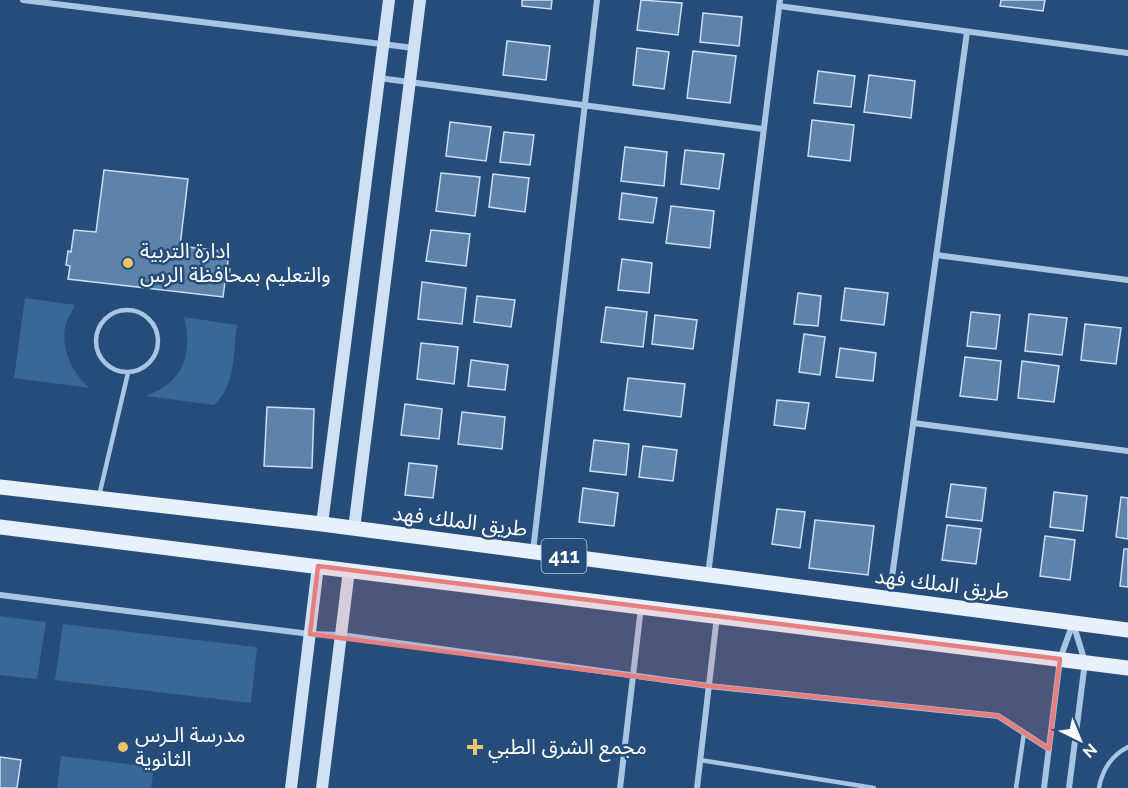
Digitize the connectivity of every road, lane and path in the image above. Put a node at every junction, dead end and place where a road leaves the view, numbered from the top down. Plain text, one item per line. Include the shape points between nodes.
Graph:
1 (23, 0) edge
2 (389, 0) edge
3 (420, 0) edge
4 (597, 0) edge
5 (779, 3) edge
6 (967, 32) junction
7 (383, 44) junction
8 (414, 48) junction
9 (1128, 53) edge
10 (379, 78) junction
11 (410, 82) junction
12 (585, 106) junction
13 (764, 129) junction
14 (936, 255) junction
15 (1128, 280) edge
16 (128, 373) junction
17 (913, 423) junction
18 (1128, 451) edge
19 (0, 487) edge
20 (98, 498) junction
21 (322, 524) junction
22 (0, 526) edge
23 (354, 529) junction
24 (533, 552) junction
25 (318, 566) junction
26 (349, 570) junction
27 (708, 575) junction
28 (0, 595) edge
29 (889, 599) junction
30 (641, 607) junction
31 (717, 616) junction
32 (1073, 623) junction
33 (1128, 630) edge
34 (310, 634) junction
35 (341, 635) junction
36 (1060, 659) junction
37 (1085, 662) junction
38 (1128, 668) edge
39 (633, 675) junction
40 (709, 686) junction
41 (1024, 733) junction
42 (1128, 747) edge
43 (1049, 749) junction
44 (700, 760) junction
45 (291, 788) edge
46 (322, 788) edge
47 (620, 788) edge
48 (697, 788) edge
49 (874, 788) edge
50 (1016, 788) edge
51 (1044, 788) edge
52 (1069, 788) edge
53 (1099, 788) edge

1 - 7 street
2 - 7 street
3 - 8 street
4 - 12 street
5 - 6 street
5 - 13 street
6 - 9 street
6 - 14 street
7 - 8 street
7 - 10 street
8 - 11 street
10 - 11 street
10 - 21 street
11 - 12 street
11 - 23 street
12 - 13 street
12 - 24 street
13 - 27 street
14 - 15 street
14 - 17 street
16 - 16 lane via 138,371 154,358 158,338 150,320 132,310 121,310 103,321 95,340 96,350 108,367
16 - 20 lane
17 - 18 street
17 - 29 street
19 - 20 main road, طريق الملك فهد / 411
20 - 21 main road, طريق الملك فهد / 411
21 - 23 main road, طريق الملك فهد / 411
22 - 25 main road, 411
23 - 24 main road, طريق الملك فهد / 411
24 - 27 main road, طريق الملك فهد / 411
25 - 26 main road, 411
25 - 34 street
26 - 30 main road, 411
26 - 35 street
27 - 29 main road, طريق الملك فهد / 411
28 - 34 street
29 - 32 main road, طريق الملك فهد / 411
30 - 31 main road, 411
30 - 39 street
31 - 36 main road, 411
31 - 40 street
32 - 33 main road, طريق الملك فهد / 411
32 - 36 street
32 - 37 street
34 - 35 street
34 - 45 street
35 - 39 street
35 - 46 street
36 - 37 main road, 411
36 - 43 street
37 - 38 main road, 411
37 - 52 street
39 - 40 street
39 - 47 street
40 - 41 street via 998,716
40 - 44 street
41 - 43 street
41 - 50 lane
42 - 53 lane via 1106,767
43 - 51 street
44 - 48 street
44 - 49 lane

